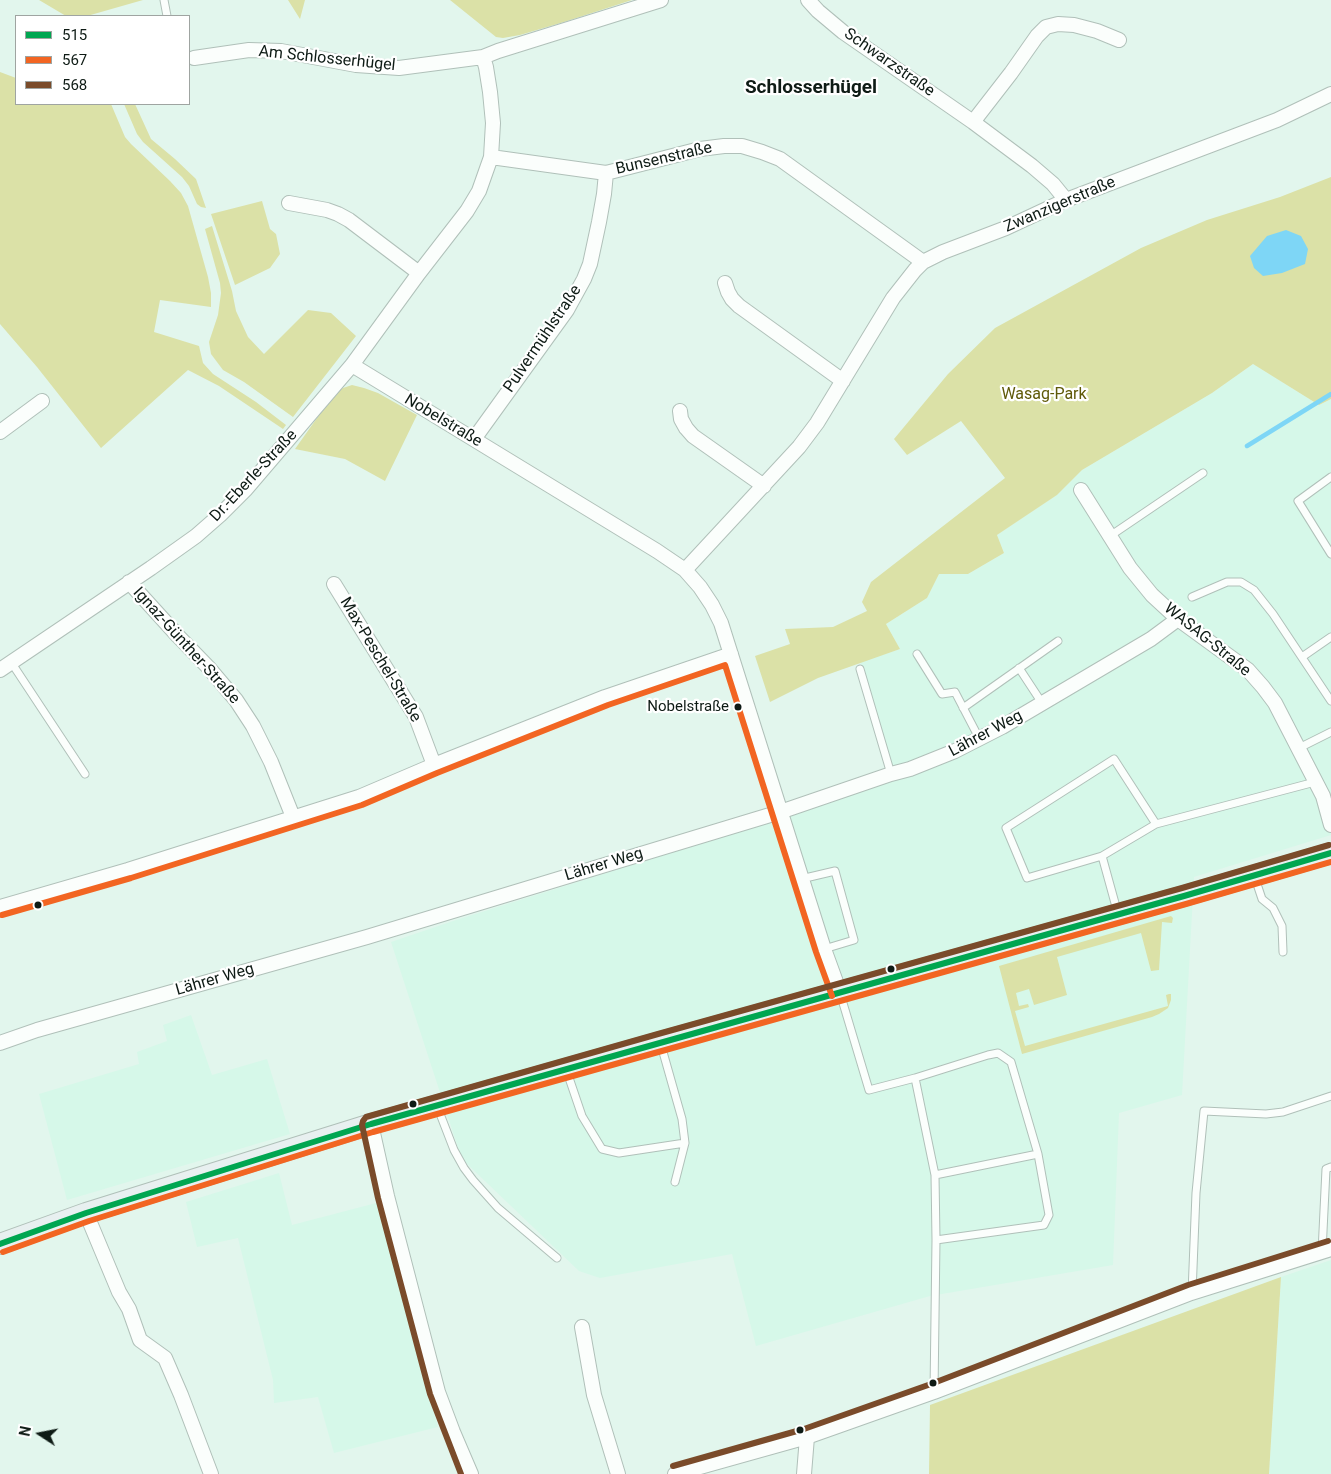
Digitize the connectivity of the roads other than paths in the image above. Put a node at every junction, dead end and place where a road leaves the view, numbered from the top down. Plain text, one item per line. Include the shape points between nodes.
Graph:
1 (164, 0) edge
2 (661, 0) edge
3 (808, 0) edge
4 (167, 15) edge
5 (1119, 40) dead end
6 (191, 57) edge
7 (483, 57) junction
8 (1331, 94) edge
9 (973, 122) junction
10 (491, 157) junction
11 (606, 173) junction
12 (1066, 200) junction
13 (288, 203) dead end
14 (923, 262) junction
15 (419, 274) junction
16 (725, 283) dead end
17 (352, 366) junction
18 (842, 381) junction
19 (42, 401) dead end
20 (680, 410) dead end
21 (0, 432) edge
22 (474, 439) junction
23 (1203, 474) dead end
24 (1331, 477) edge
25 (764, 486) junction
26 (1081, 490) dead end
27 (1110, 536) junction
28 (1331, 554) edge
29 (685, 570) junction
30 (129, 582) junction
31 (334, 584) dead end
32 (1192, 597) dead end
33 (1178, 618) junction
34 (1331, 637) edge
35 (1058, 641) dead end
36 (731, 654) junction
37 (918, 654) dead end
38 (1302, 657) junction
39 (5, 666) edge
40 (1019, 668) junction
41 (860, 669) dead end
42 (1331, 701) edge
43 (1042, 703) junction
44 (963, 708) junction
45 (1331, 732) edge
46 (980, 738) junction
47 (1299, 748) junction
48 (434, 765) junction
49 (85, 774) dead end
50 (891, 774) junction
51 (1315, 782) junction
52 (780, 812) junction
53 (292, 817) junction
54 (1156, 824) junction
55 (1331, 825) edge
56 (1331, 853) edge
57 (1102, 856) junction
58 (1255, 875) junction
59 (801, 879) junction
60 (0, 908) edge
61 (1118, 915) junction
62 (824, 949) junction
63 (1283, 952) dead end
64 (840, 992) junction
65 (660, 1042) junction
66 (0, 1043) edge
67 (566, 1068) junction
68 (915, 1078) junction
69 (1331, 1096) edge
70 (437, 1105) junction
71 (370, 1124) junction
72 (685, 1143) junction
73 (1038, 1154) junction
74 (1331, 1168) edge
75 (935, 1175) junction
76 (675, 1182) dead end
77 (86, 1213) junction
78 (936, 1240) junction
79 (0, 1244) edge
80 (1327, 1250) edge
81 (557, 1258) dead end
82 (1192, 1293) junction
83 (582, 1328) dead end
84 (934, 1392) junction
85 (807, 1437) junction
86 (211, 1474) edge
87 (471, 1474) edge
88 (618, 1474) edge
89 (675, 1474) edge
90 (804, 1474) edge

1 - 4 lane
2 - 7 street, Am Schlosserhügel
3 - 9 street, Schwarzstraße via 843,32
5 - 9 street via 1074,25 1046,27
6 - 7 street, Am Schlosserhügel via 249,50 282,51 356,65 399,68
7 - 10 street, Dr.-Eberle-Straße via 493,123
8 - 12 street, Zwanzigerstraße via 1276,120
9 - 12 street, Schwarzstraße via 1032,166
10 - 11 street, Bunsenstraße
10 - 15 street, Dr.-Eberle-Straße via 479,191 467,211
11 - 14 street, Bunsenstraße via 700,149 742,146 780,159
11 - 22 street, Pulvermühlstraße via 599,222 584,279 567,310
12 - 14 street, Zwanzigerstraße
13 - 15 street via 327,210 349,220
14 - 18 street, Zwanzigerstraße via 893,298
15 - 17 street, Dr.-Eberle-Straße
16 - 18 street via 739,306
17 - 22 street, Nobelstraße
17 - 30 street, Dr.-Eberle-Straße via 220,515 196,536
18 - 25 street, Zwanzigerstraße via 817,423
19 - 21 street
20 - 25 street via 686,428 693,436
22 - 29 street, Nobelstraße
23 - 27 lane
24 - 28 lane via 1298,501
25 - 29 street, Zwanzigerstraße
26 - 27 street, WASAG-Straße
27 - 33 street, WASAG-Straße via 1152,595
29 - 36 street, Nobelstraße via 700,587 722,623
30 - 39 street, Dr.-Eberle-Straße
30 - 53 street, Ignaz-Günther-Straße via 236,700 272,762
31 - 48 street, Max-Peschel-Straße via 416,717
32 - 38 lane via 1227,582 1241,582 1254,590
33 - 43 street, Lährer Weg via 1151,639
33 - 47 street, WASAG-Straße via 1248,670 1275,703
34 - 38 lane
35 - 40 lane
36 - 48 street via 605,697
36 - 52 street, Nobelstraße
37 - 44 lane via 942,694 955,692
38 - 42 lane
39 - 49 lane
40 - 43 lane
40 - 44 lane
41 - 50 lane
43 - 46 street, Lährer Weg
44 - 46 lane
45 - 47 lane
46 - 50 street, Lährer Weg via 955,751
47 - 51 street, WASAG-Straße
48 - 53 street via 359,797
50 - 52 street, Lährer Weg
51 - 54 lane
51 - 55 street, WASAG-Straße
52 - 59 street, Nobelstraße
52 - 66 street, Lährer Weg via 367,937
53 - 60 street
54 - 57 lane
54 - 57 lane via 1114,759 1006,828 1027,878
56 - 58 main road
57 - 61 lane
58 - 61 main road
58 - 63 lane via 1262,899 1273,908 1282,926
59 - 62 street, Nobelstraße
59 - 62 lane via 835,870 854,940
61 - 64 main road
62 - 64 street, Nobelstraße
64 - 65 main road
64 - 68 lane via 869,1090
65 - 67 main road
65 - 72 lane via 682,1119
67 - 70 main road
67 - 72 lane via 582,1116 602,1148 619,1153
68 - 73 lane via 998,1053 1011,1062
68 - 75 lane
69 - 82 lane via 1283,1112 1204,1111 1196,1193
70 - 71 main road
70 - 81 lane via 454,1150 473,1180 498,1208
71 - 77 main road
71 - 87 street via 438,1392
72 - 76 lane
73 - 75 lane
73 - 78 lane via 1049,1216 1044,1225
74 - 80 lane via 1326,1169
75 - 78 lane
77 - 79 main road
77 - 86 street via 140,1340 165,1358
78 - 84 lane
80 - 82 street
82 - 84 street
83 - 88 street via 594,1396
84 - 85 street
85 - 89 street
85 - 90 street

